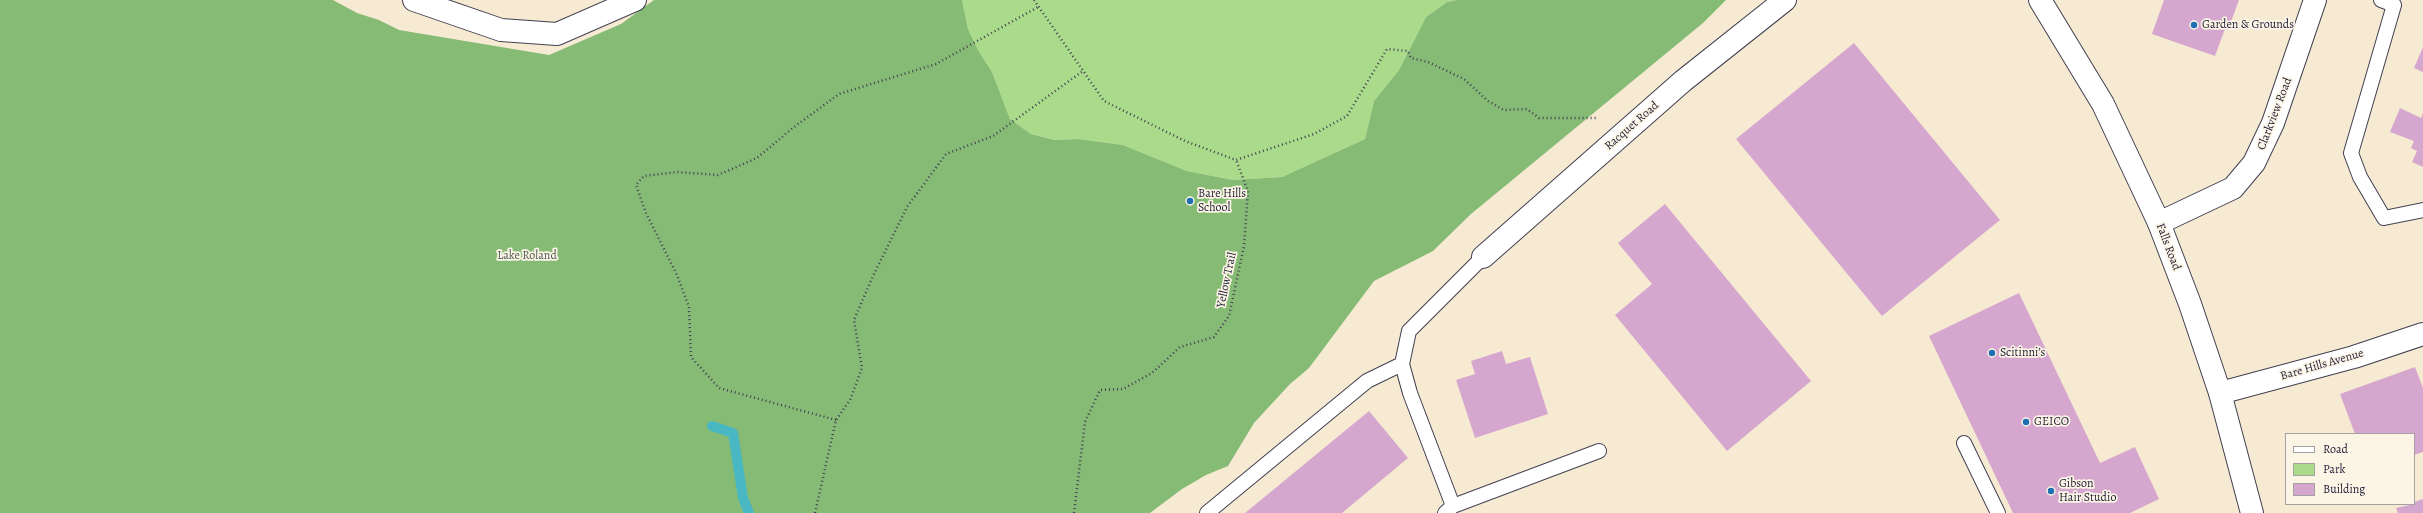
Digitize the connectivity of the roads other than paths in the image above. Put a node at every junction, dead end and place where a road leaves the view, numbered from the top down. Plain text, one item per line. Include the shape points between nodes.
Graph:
1 (414, 0) edge
2 (635, 0) edge
3 (1785, 0) edge
4 (2040, 0) edge
5 (2316, 0) edge
6 (2392, 2) edge
7 (2423, 210) edge
8 (2159, 223) junction
9 (1483, 257) joint
10 (2423, 334) edge
11 (1402, 364) junction
12 (2220, 393) junction
13 (1964, 444) dead end
14 (1599, 451) dead end
15 (1449, 509) edge
16 (1207, 513) edge
17 (1998, 513) edge
18 (2252, 513) edge

1 - 2 street via 501,30 557,34
3 - 9 street, Racquet Road via 1683,81
4 - 8 street, Falls Road via 2103,104
5 - 8 street, Clarkview Road via 2273,123 2254,163 2232,188
6 - 7 lane via 2351,153 2360,177 2384,218
8 - 12 street, Falls Road
9 - 11 lane via 1409,331
10 - 12 street, Bare Hills Avenue via 2354,357
11 - 15 lane
11 - 16 lane via 1367,381
12 - 18 street, Falls Road
13 - 17 lane
14 - 15 lane

